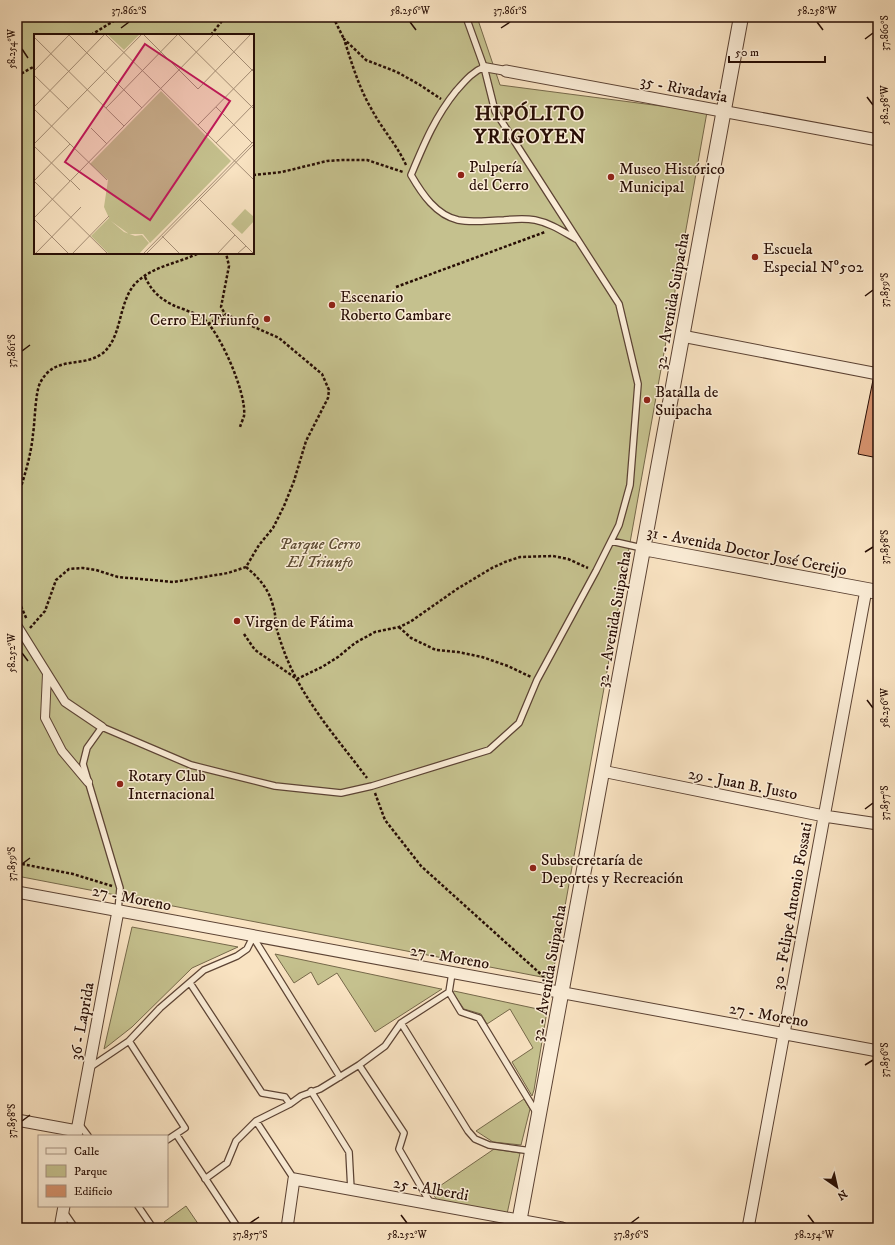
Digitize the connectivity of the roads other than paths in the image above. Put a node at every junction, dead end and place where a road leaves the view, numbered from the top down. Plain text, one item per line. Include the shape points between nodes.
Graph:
1 (466, 17) edge
2 (741, 17) edge
3 (484, 67) junction
4 (506, 71) joint
5 (723, 112) junction
6 (878, 140) edge
7 (578, 240) junction
8 (682, 336) junction
9 (878, 374) edge
10 (611, 541) junction
11 (643, 548) junction
12 (872, 591) edge
13 (17, 626) edge
14 (47, 674) junction
15 (102, 727) junction
16 (602, 771) junction
17 (88, 782) junction
18 (824, 816) junction
19 (878, 824) edge
20 (17, 892) edge
21 (118, 911) junction
22 (253, 937) junction
23 (452, 973) junction
24 (190, 983) junction
25 (449, 992) junction
26 (561, 992) junction
27 (401, 1023) junction
28 (784, 1033) junction
29 (129, 1041) junction
30 (878, 1051) edge
31 (359, 1065) junction
32 (89, 1068) junction
33 (340, 1076) junction
34 (311, 1091) junction
35 (290, 1104) junction
36 (539, 1116) junction
37 (17, 1120) edge
38 (256, 1121) junction
39 (77, 1130) edge
40 (176, 1134) junction
41 (86, 1135) edge
42 (168, 1139) edge
43 (532, 1151) junction
44 (205, 1179) junction
45 (294, 1179) junction
46 (351, 1190) junction
47 (431, 1204) junction
48 (139, 1207) edge
49 (64, 1209) edge
50 (519, 1224) edge
51 (60, 1228) edge
52 (75, 1228) edge
53 (153, 1228) edge
54 (238, 1228) edge
55 (287, 1228) edge
56 (562, 1228) edge
57 (748, 1228) edge

1 - 3 lane
2 - 5 street, 32 - Avenida Suipacha
3 - 4 street, 35 - Rivadavia
3 - 7 lane via 495,112
3 - 7 lane via 475,71 446,103 427,135 411,175 430,203 444,214 458,220 523,219 547,223
4 - 5 street, 35 - Rivadavia
5 - 6 street, 35 - Rivadavia
5 - 8 street, 32 - Avenida Suipacha
7 - 10 lane via 619,304 638,384 630,485 619,525
8 - 9 street
8 - 11 street, 32 - Avenida Suipacha
10 - 11 lane, 31 - Avenida Doctor José Cereijo
10 - 15 lane via 537,680 519,723 489,750 341,793 275,786 190,766
11 - 12 street, 31 - Avenida Doctor José Cereijo
11 - 16 street, 32 - Avenida Suipacha
12 - 18 street, 30 - Felipe Antonio Fossati
13 - 14 street
14 - 15 street via 65,702
14 - 17 street via 45,718 62,751
15 - 17 lane via 87,748 83,764
16 - 18 street, 29 - Juan B. Justo
16 - 26 street, 32 - Avenida Suipacha
17 - 21 lane via 120,888
18 - 19 street, 29 - Juan B. Justo
18 - 28 street, 30 - Felipe Antonio Fossati
20 - 21 street, 27 - Moreno
21 - 22 street, 27 - Moreno
21 - 32 street, 36 - Laprida
22 - 23 street, 27 - Moreno
22 - 24 lane via 246,949 237,956 204,970
22 - 33 lane
23 - 25 lane
23 - 26 street, 27 - Moreno
24 - 29 lane via 160,1008
24 - 35 lane via 262,1092 285,1097
25 - 27 lane
25 - 36 lane via 461,1012 479,1018
26 - 28 street, 27 - Moreno
26 - 36 street, 32 - Avenida Suipacha
27 - 31 lane via 385,1046
27 - 43 lane via 475,1139 489,1145
28 - 30 street, 27 - Moreno
28 - 57 street, 30 - Felipe Antonio Fossati
29 - 32 lane
29 - 40 lane via 185,1128
31 - 33 lane
31 - 47 lane via 404,1133 399,1149
32 - 39 street, 36 - Laprida
33 - 34 lane via 320,1089
34 - 35 lane
34 - 46 lane via 349,1152
35 - 38 lane
36 - 43 street, 32 - Avenida Suipacha
37 - 39 street
38 - 44 lane via 236,1141 227,1163
38 - 45 lane
39 - 41 lane
40 - 42 lane
40 - 44 lane
43 - 50 street, 32 - Avenida Suipacha
44 - 54 lane
45 - 46 street, 25 - Alberdi
45 - 55 street
46 - 47 street, 25 - Alberdi
47 - 50 street, 25 - Alberdi
48 - 53 lane
49 - 51 street
49 - 52 lane
50 - 56 street, 25 - Alberdi

